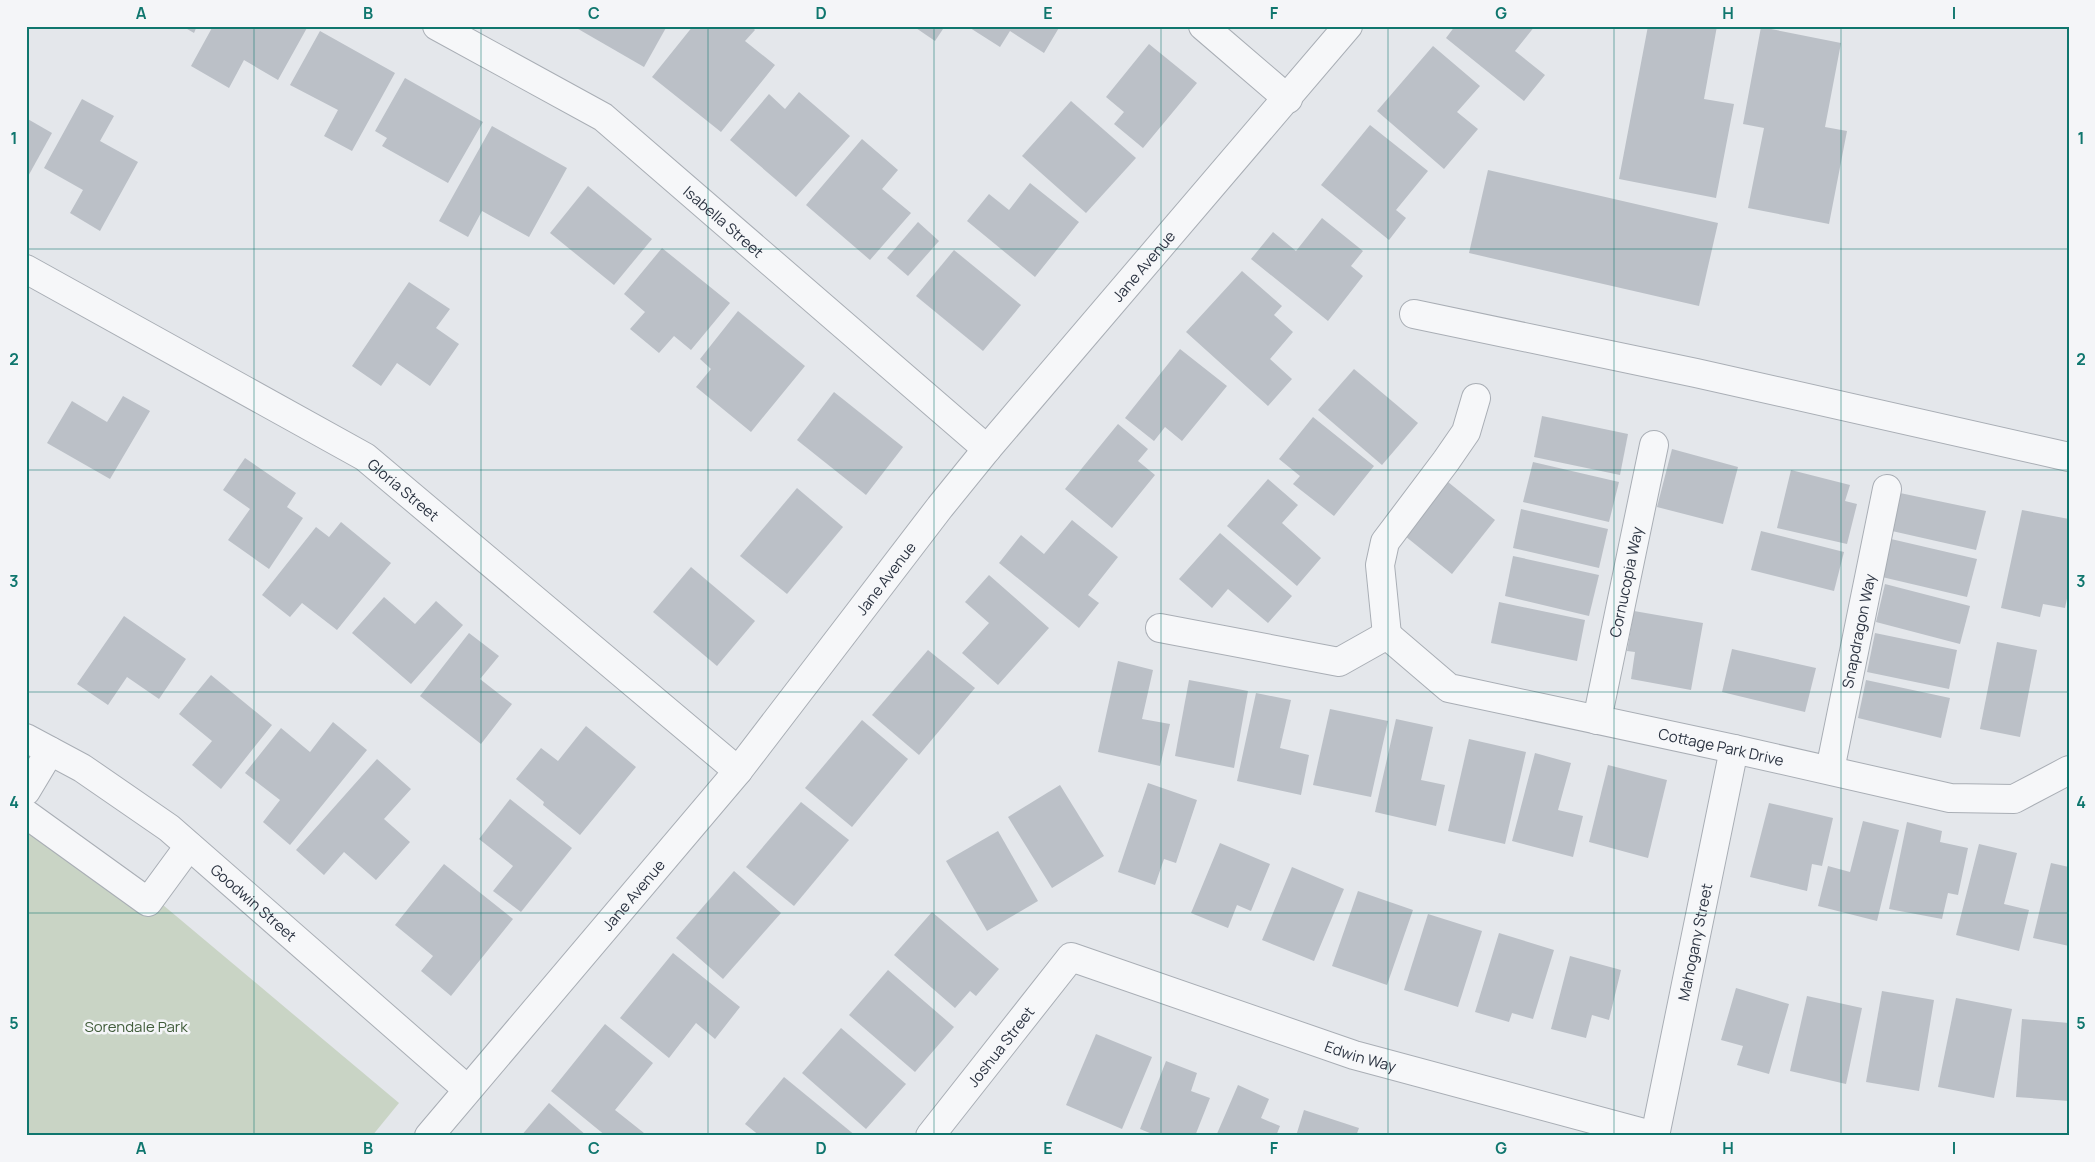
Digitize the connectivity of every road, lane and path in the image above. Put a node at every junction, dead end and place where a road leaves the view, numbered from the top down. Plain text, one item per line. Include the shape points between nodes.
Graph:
1 (437, 26) edge
2 (1203, 26) edge
3 (1348, 26) edge
4 (1288, 98) junction
5 (26, 269) edge
6 (1414, 314) dead end
7 (1476, 398) dead end
8 (1654, 445) dead end
9 (987, 449) junction
10 (2069, 457) edge
11 (1887, 490) dead end
12 (1160, 628) dead end
13 (1387, 636) junction
14 (1597, 720) junction
15 (26, 738) edge
16 (1734, 749) junction
17 (50, 751) junction
18 (1830, 770) junction
19 (738, 771) junction
20 (2067, 776) edge
21 (26, 791) edge
22 (26, 814) edge
23 (189, 846) junction
24 (1070, 957) joint
25 (468, 1089) junction
26 (429, 1136) edge
27 (930, 1136) edge
28 (1655, 1136) edge

1 - 9 street, Isabella Street via 603,117
2 - 4 street
3 - 4 street, Jane Avenue
4 - 9 street, Jane Avenue
5 - 19 street, Gloria Street via 364,457
6 - 10 street via 1696,373
7 - 13 street via 1466,432 1385,542 1380,565
8 - 14 street, Cornucopia Way
9 - 19 street, Jane Avenue
11 - 18 street, Snapdragon Way
12 - 13 street via 1339,662
13 - 14 street, Cottage Park Drive via 1449,688
14 - 16 street, Cottage Park Drive
15 - 17 street, Goodwin Street
16 - 18 street, Cottage Park Drive
16 - 28 street, Mahogany Street
17 - 21 street
17 - 23 street, Goodwin Street via 82,768 169,828
18 - 20 street, Cottage Park Drive via 1955,798 2014,799
19 - 25 street, Jane Avenue
22 - 23 street via 148,902
23 - 25 street, Goodwin Street
24 - 27 street, Joshua Street
24 - 28 street, Edwin Way via 1354,1056
25 - 26 street, Jane Avenue

